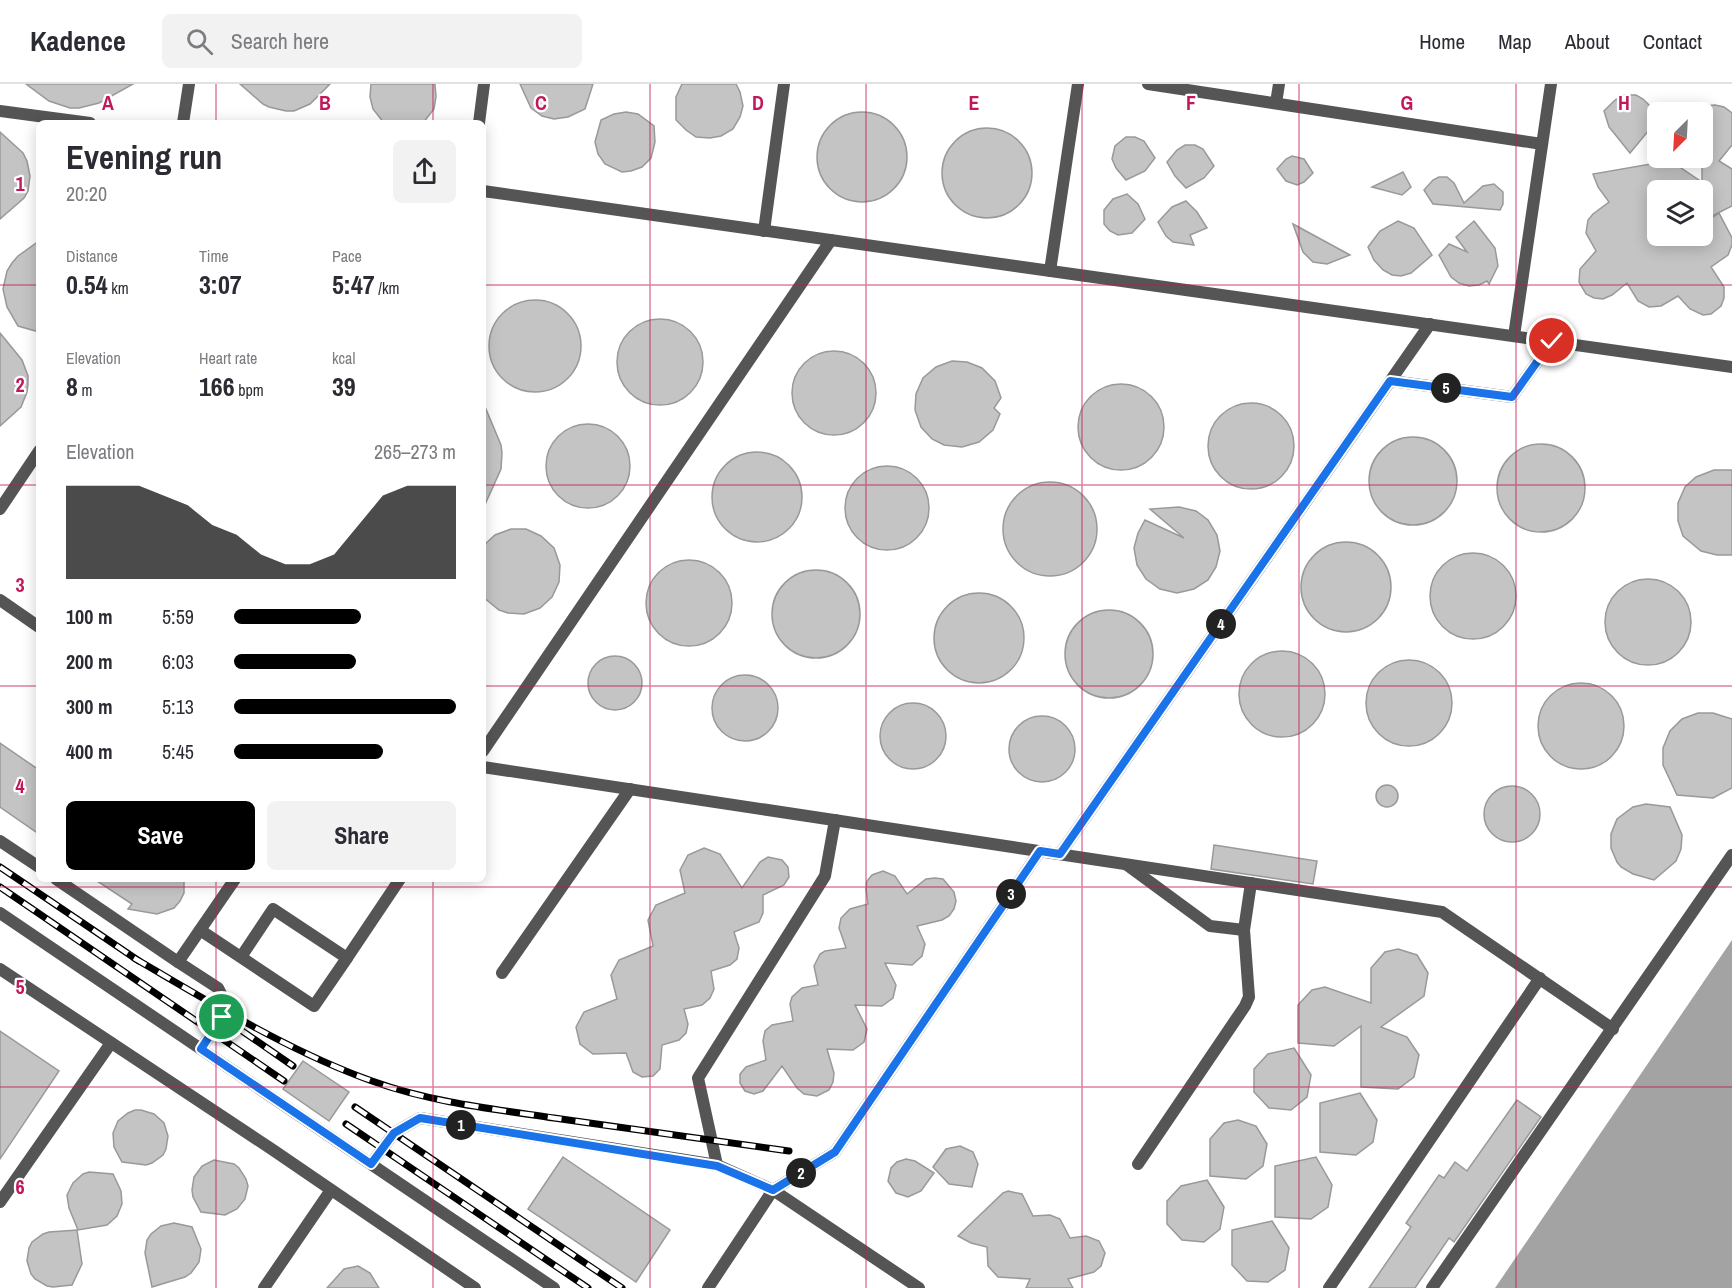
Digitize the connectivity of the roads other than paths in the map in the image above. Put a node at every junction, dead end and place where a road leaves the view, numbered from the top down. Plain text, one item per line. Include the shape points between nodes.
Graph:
1 (189, 84) edge
2 (484, 84) edge
3 (784, 84) edge
4 (1078, 84) edge
5 (1148, 84) edge
6 (1278, 84) edge
7 (1551, 84) edge
8 (1276, 103) junction
9 (0, 111) edge
10 (68, 120) edge
11 (183, 120) edge
12 (479, 120) edge
13 (1542, 144) junction
14 (486, 191) edge
15 (764, 231) junction
16 (831, 240) junction
17 (1050, 271) junction
18 (1430, 324) junction
19 (1514, 336) junction
20 (1552, 341) junction
21 (1732, 367) edge
22 (1390, 381) junction
23 (36, 455) edge
24 (0, 509) edge
25 (0, 600) edge
26 (36, 625) edge
27 (486, 748) edge
28 (486, 767) edge
29 (630, 789) junction
30 (835, 820) junction
31 (0, 841) edge
32 (1040, 851) junction
33 (1060, 854) junction
34 (1732, 855) edge
35 (1126, 864) junction
36 (36, 865) edge
37 (60, 882) edge
38 (233, 882) edge
39 (398, 882) edge
40 (1251, 883) junction
41 (0, 913) edge
42 (200, 930) junction
43 (1244, 930) junction
44 (241, 957) junction
45 (347, 958) junction
46 (178, 962) junction
47 (0, 969) edge
48 (502, 973) dead end
49 (1540, 978) junction
50 (1612, 1029) junction
51 (111, 1043) junction
52 (201, 1049) junction
53 (371, 1164) junction
54 (1138, 1164) dead end
55 (717, 1166) junction
56 (330, 1190) junction
57 (773, 1190) junction
58 (0, 1202) edge
59 (264, 1288) edge
60 (475, 1288) edge
61 (554, 1288) edge
62 (708, 1288) edge
63 (919, 1288) edge
64 (1329, 1288) edge
65 (1432, 1288) edge

1 - 11 lane
2 - 12 lane
3 - 15 lane
4 - 17 lane
5 - 8 lane
6 - 8 lane
7 - 13 lane
8 - 13 lane
9 - 10 lane
13 - 19 lane
14 - 15 lane
15 - 16 lane
16 - 17 lane
16 - 27 lane
17 - 18 lane
18 - 19 lane
18 - 22 lane
19 - 20 lane
20 - 21 lane
20 - 22 lane via 1512,397
22 - 33 lane
23 - 24 lane
25 - 26 lane
28 - 29 lane
29 - 30 lane
29 - 48 lane
30 - 32 lane
30 - 55 lane via 825,876 698,1078
31 - 36 lane
32 - 33 lane
32 - 57 lane via 835,1152
33 - 35 lane
34 - 50 lane
35 - 40 lane
35 - 43 lane via 1210,926
37 - 46 lane
38 - 42 lane
39 - 45 lane
40 - 43 lane
40 - 49 lane via 1442,912
41 - 52 lane
42 - 44 lane
42 - 46 lane
43 - 54 lane via 1249,986 1245,1006
44 - 45 lane via 314,1006
44 - 45 lane via 273,909
46 - 52 lane via 218,988 225,1002 222,1017
47 - 51 lane
49 - 50 lane
49 - 64 lane
50 - 65 lane
51 - 56 lane
51 - 58 lane
52 - 53 lane
53 - 55 lane via 394,1133 420,1118
53 - 61 lane
55 - 57 lane
56 - 59 lane
56 - 60 lane
57 - 62 lane
57 - 63 lane

